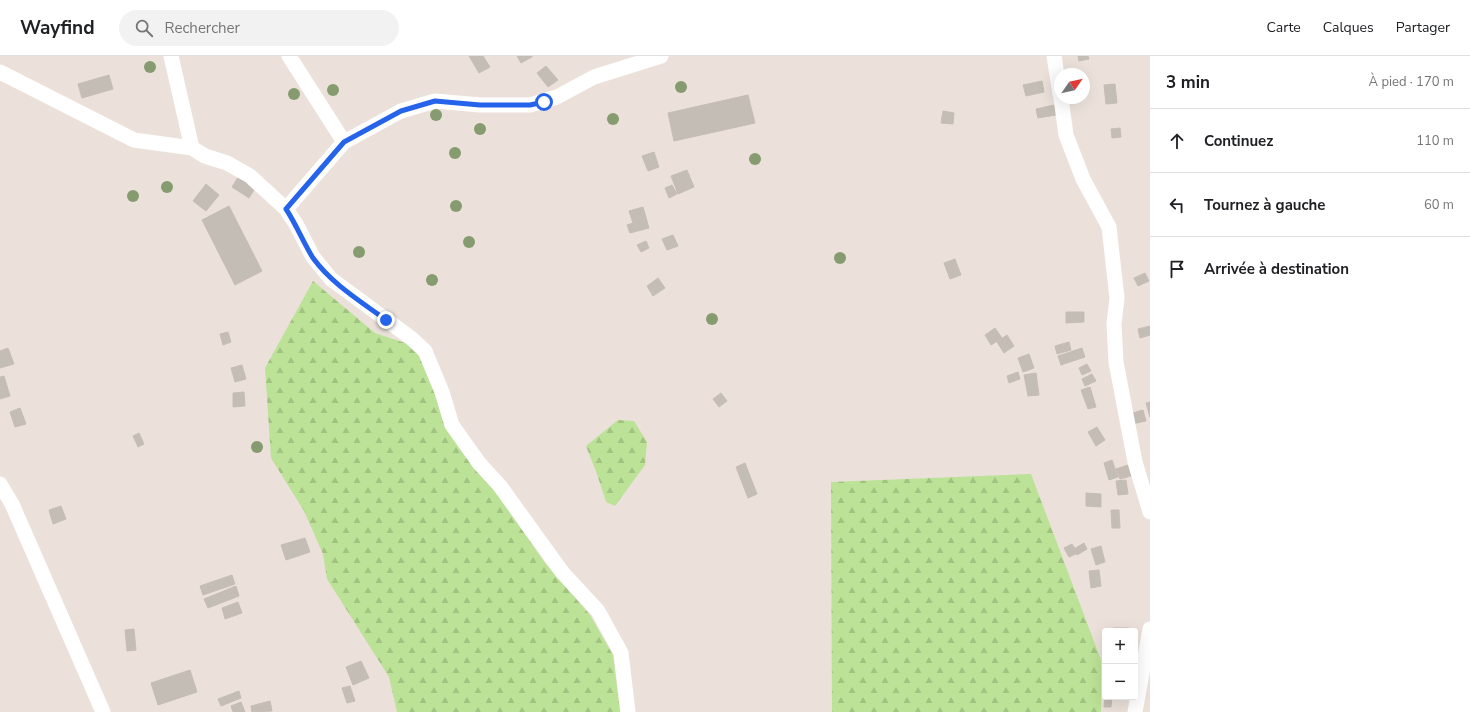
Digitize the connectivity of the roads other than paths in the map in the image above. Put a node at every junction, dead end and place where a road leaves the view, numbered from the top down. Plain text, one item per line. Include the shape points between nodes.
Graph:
1 (171, 56) edge
2 (289, 56) edge
3 (661, 56) edge
4 (1054, 56) edge
5 (1056, 68) edge
6 (0, 72) edge
7 (1062, 104) edge
8 (344, 142) junction
9 (192, 148) junction
10 (286, 209) junction
11 (0, 484) edge
12 (1150, 512) edge
13 (1150, 629) edge
14 (103, 712) edge
15 (628, 712) edge
16 (1135, 712) edge

1 - 9 street
2 - 8 street
3 - 8 street via 594,77 557,97 530,105 480,105 435,101 401,111
4 - 5 street
6 - 9 street via 134,140
7 - 12 street via 1066,135 1083,179 1109,227 1117,298 1114,324 1116,362 1135,462
8 - 10 street
9 - 10 street via 250,176
10 - 15 street via 313,257 331,279 412,338 425,351 452,425 562,572 602,618 621,653
11 - 14 street via 12,504
13 - 16 street

